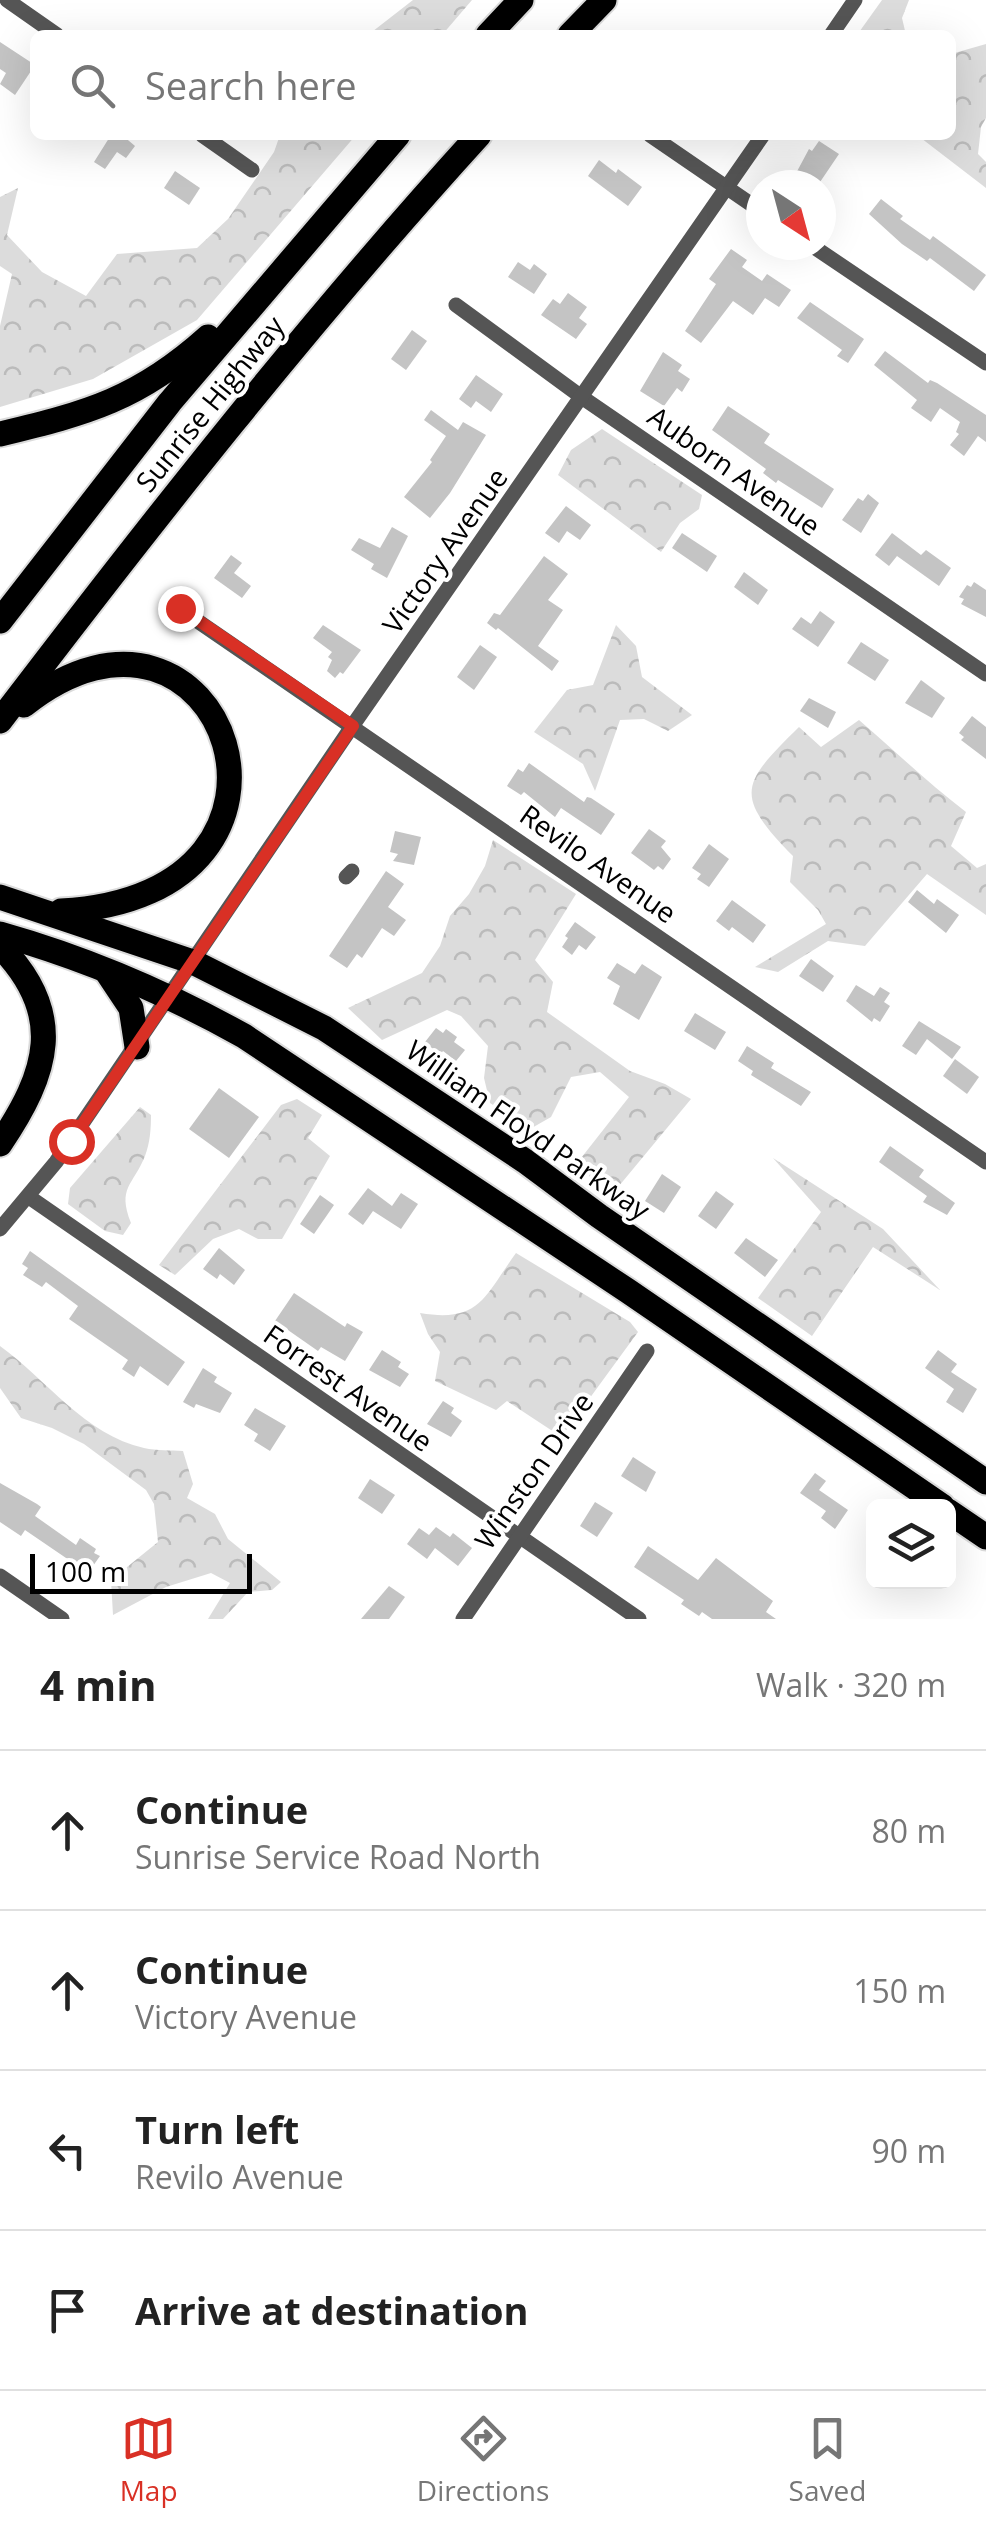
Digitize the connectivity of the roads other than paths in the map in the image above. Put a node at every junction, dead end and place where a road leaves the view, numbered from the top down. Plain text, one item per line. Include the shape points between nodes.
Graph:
1 (7, 0) edge
2 (521, 0) edge
3 (604, 0) edge
4 (855, 0) edge
5 (50, 30) edge
6 (493, 30) edge
7 (575, 30) edge
8 (834, 30) edge
9 (209, 140) edge
10 (394, 140) edge
11 (475, 140) edge
12 (657, 140) edge
13 (760, 140) edge
14 (252, 170) dead end
15 (727, 188) junction
16 (746, 201) edge
17 (833, 260) edge
18 (275, 276) junction
19 (456, 304) dead end
20 (986, 363) edge
21 (584, 398) junction
22 (0, 434) edge
23 (180, 608) dead end
24 (0, 621) edge
25 (986, 674) edge
26 (0, 722) edge
27 (353, 726) junction
28 (0, 897) edge
29 (46, 912) junction
30 (0, 934) edge
31 (0, 946) edge
32 (193, 962) junction
33 (103, 968) junction
34 (170, 998) junction
35 (136, 1046) junction
36 (0, 1144) edge
37 (986, 1162) edge
38 (29, 1198) junction
39 (0, 1230) edge
40 (647, 1351) dead end
41 (986, 1482) edge
42 (932, 1499) edge
43 (956, 1516) edge
44 (518, 1537) junction
45 (986, 1537) edge
46 (0, 1576) edge
47 (62, 1619) edge
48 (463, 1619) edge
49 (638, 1619) edge

1 - 5 street
2 - 6 highway
3 - 7 highway
4 - 8 street
9 - 14 street
10 - 18 highway, Sunrise Highway
11 - 26 highway, Sunrise Highway via 248,403
12 - 15 street
13 - 15 street, Victory Avenue
15 - 16 street
15 - 21 street, Victory Avenue
17 - 20 street
18 - 22 highway via 145,386 87,412
18 - 24 highway, Sunrise Highway
19 - 21 street, Auborn Avenue
21 - 25 street, Auborn Avenue
21 - 27 street, Victory Avenue
23 - 27 street, Revilo Avenue
26 - 29 highway via 75,672 133,664 189,689 227,746 228,806 215,835 184,871 124,903
27 - 32 street, Victory Avenue
27 - 37 street, Revilo Avenue
28 - 29 highway, William Floyd Parkway
29 - 32 highway, William Floyd Parkway
30 - 33 highway
31 - 36 highway via 33,989 45,1034 38,1078
32 - 34 street, Victory Avenue
32 - 41 highway, William Floyd Parkway via 375,1060
33 - 34 highway
33 - 35 highway via 128,1002
34 - 35 street, Victory Avenue
34 - 42 highway via 338,1096
35 - 38 street, Victory Avenue
38 - 39 street, Victory Avenue
38 - 44 street, Forrest Avenue
40 - 44 street, Winston Drive
43 - 45 highway
44 - 48 street, Winston Drive
44 - 49 street, Forrest Avenue
46 - 47 street

